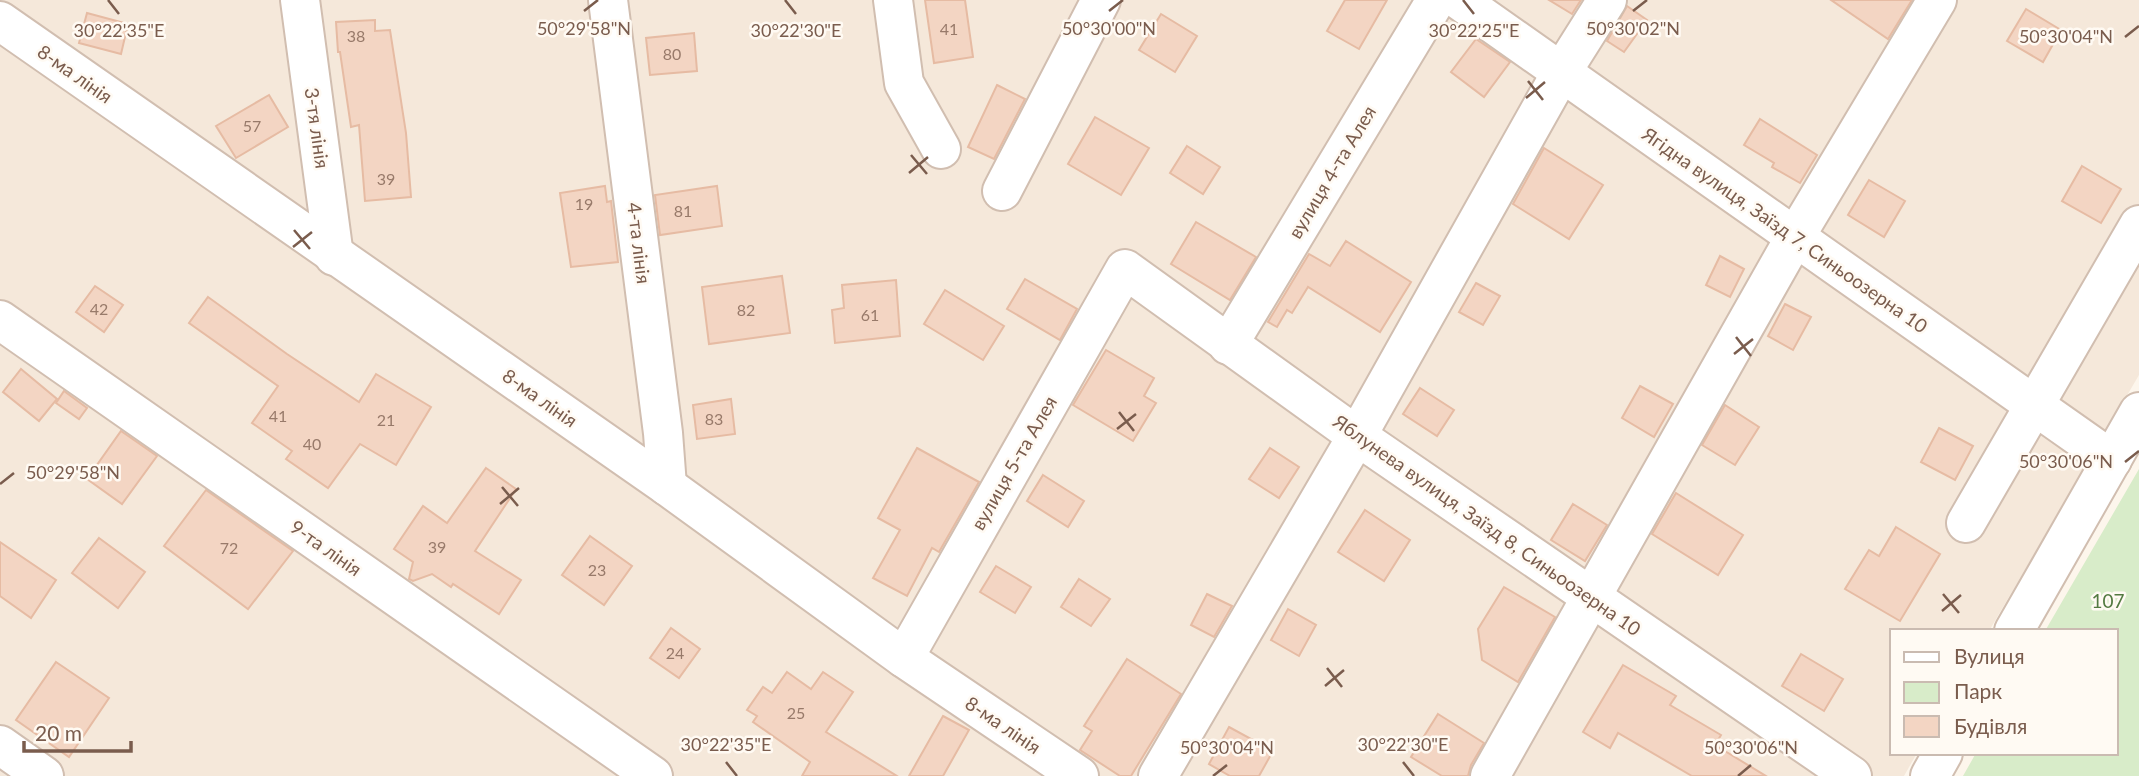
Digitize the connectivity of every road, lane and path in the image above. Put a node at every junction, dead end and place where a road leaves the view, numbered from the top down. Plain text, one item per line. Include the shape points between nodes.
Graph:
1 (300, 0) edge
2 (608, 0) edge
3 (893, 0) edge
4 (1101, 0) edge
5 (1436, 0) edge
6 (1459, 0) edge
7 (1607, 0) edge
8 (1937, 0) edge
9 (0, 21) edge
10 (1561, 73) junction
11 (941, 149) dead end
12 (1002, 191) dead end
13 (2139, 225) edge
14 (1795, 237) junction
15 (334, 256) junction
16 (1125, 269) joint
17 (0, 320) edge
18 (1228, 345) junction
19 (2034, 406) junction
20 (2139, 412) edge
21 (1357, 436) junction
22 (2112, 460) junction
23 (667, 486) junction
24 (1966, 523) dead end
25 (1590, 597) junction
26 (2015, 629) edge
27 (904, 658) junction
28 (0, 745) edge
29 (1942, 755) edge
30 (44, 776) edge
31 (653, 776) edge
32 (1079, 776) edge
33 (1158, 776) edge
34 (1490, 776) edge
35 (1852, 776) edge
36 (1930, 776) edge

1 - 15 street, 3-тя лінія
2 - 23 street, 4-та лінія
3 - 11 street via 904,83
4 - 12 street
5 - 18 street, вулиця 4-та Алея
6 - 10 street, Ягідна вулиця, Заїзд 7, Синьоозерна 10
7 - 10 street
8 - 14 street
9 - 15 street, 8-ма лінія
10 - 14 street, Ягідна вулиця, Заїзд 7, Синьоозерна 10
10 - 21 street
13 - 19 street
14 - 19 street, Ягідна вулиця, Заїзд 7, Синьоозерна 10
14 - 25 street
15 - 23 street, 8-ма лінія
16 - 18 street, Яблунева вулиця, Заїзд 8, Синьоозерна 10
16 - 27 street, вулиця 5-та Алея
17 - 31 street, 9-та лінія
18 - 21 street, Яблунева вулиця, Заїзд 8, Синьоозерна 10
19 - 22 street, Ягідна вулиця, Заїзд 7, Синьоозерна 10
19 - 24 street
20 - 22 street
21 - 25 street, Яблунева вулиця, Заїзд 8, Синьоозерна 10
21 - 33 street
22 - 26 street
23 - 27 street, 8-ма лінія
25 - 34 street
25 - 35 street, Яблунева вулиця, Заїзд 8, Синьоозерна 10
27 - 32 street, 8-ма лінія
28 - 30 street
29 - 36 street

